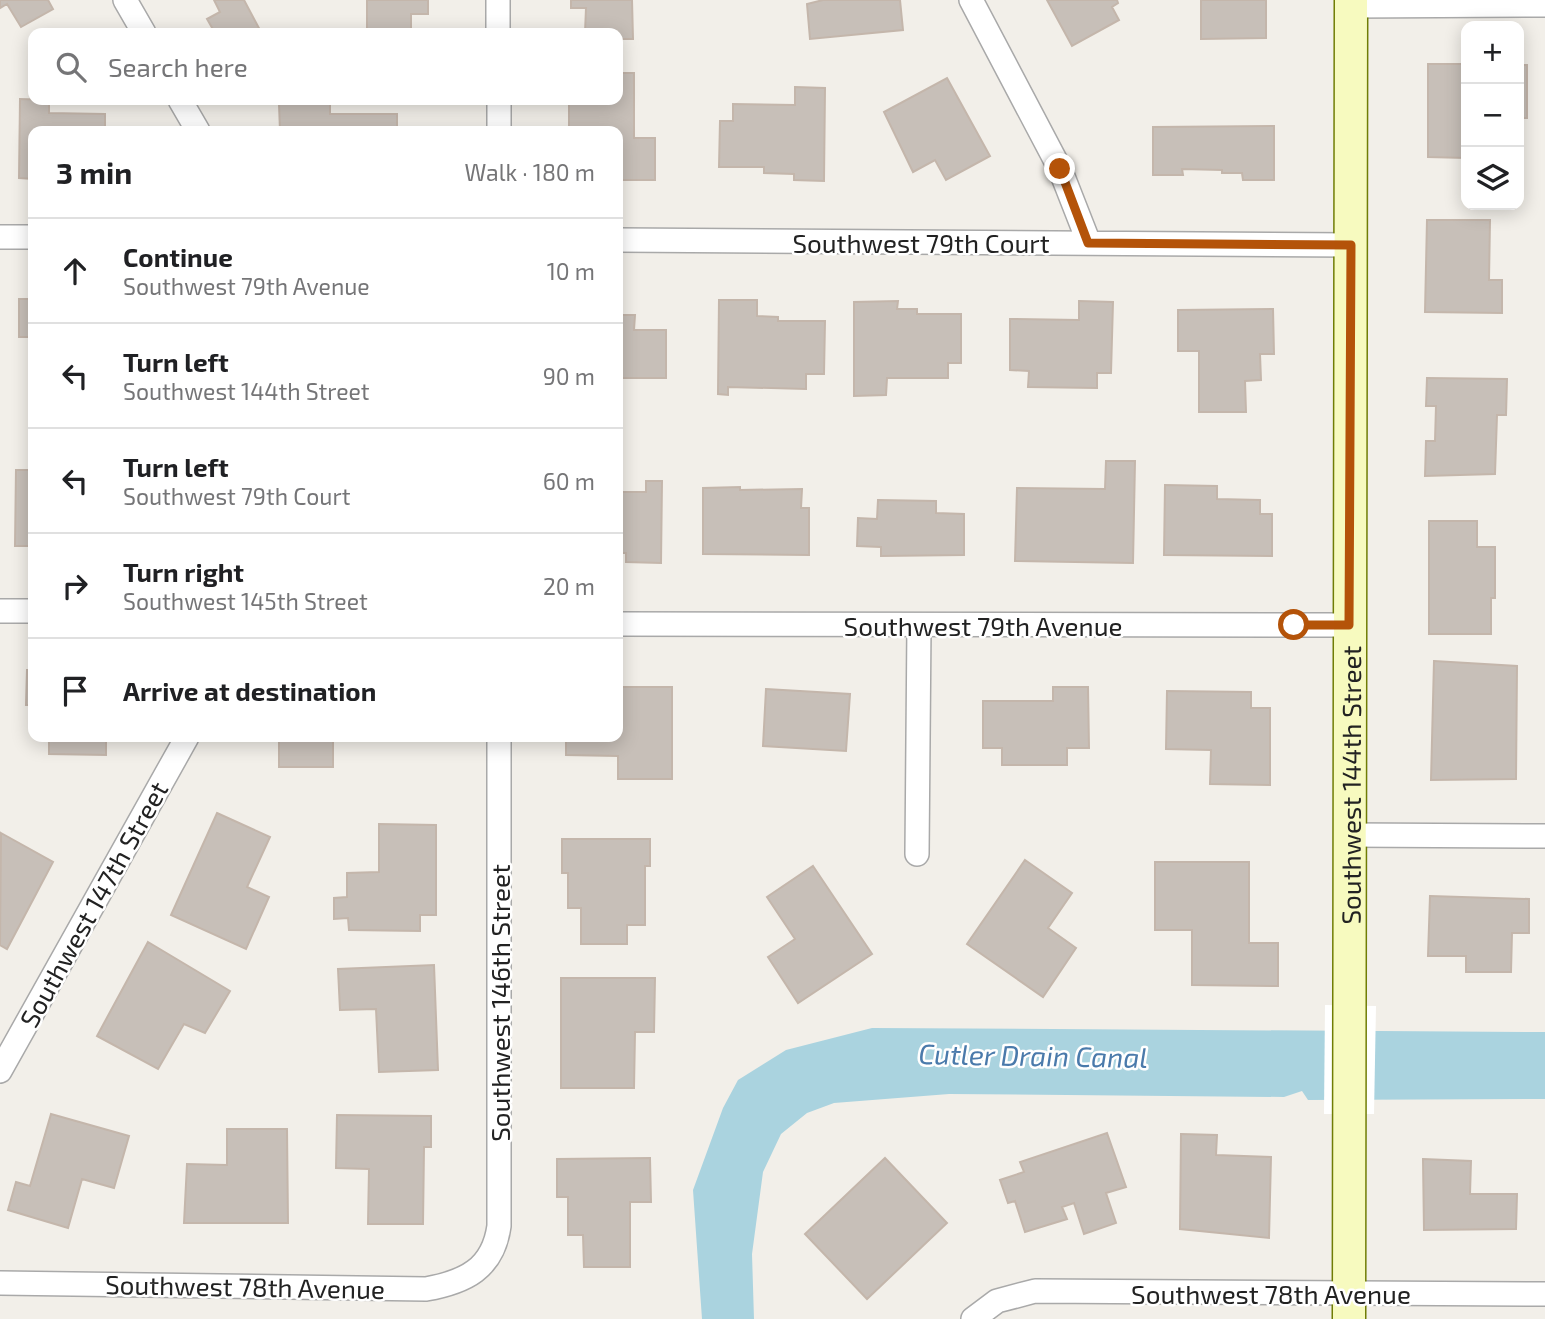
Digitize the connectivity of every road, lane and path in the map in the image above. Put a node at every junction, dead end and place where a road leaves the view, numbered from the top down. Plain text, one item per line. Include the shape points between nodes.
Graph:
1 (125, 0) edge
2 (498, 0) edge
3 (971, 0) edge
4 (1351, 3) edge
5 (1545, 5) edge
6 (141, 28) edge
7 (498, 28) edge
8 (183, 105) edge
9 (499, 105) edge
10 (195, 126) edge
11 (499, 126) edge
12 (0, 237) edge
13 (28, 237) edge
14 (623, 240) edge
15 (1088, 243) junction
16 (1351, 245) junction
17 (0, 611) edge
18 (28, 611) edge
19 (623, 624) edge
20 (919, 625) junction
21 (1349, 625) junction
22 (184, 742) edge
23 (499, 742) edge
24 (1348, 835) junction
25 (1545, 836) edge
26 (917, 854) dead end
27 (0, 1071) edge
28 (483, 1265) joint
29 (0, 1283) edge
30 (1545, 1294) edge
31 (1349, 1306) edge
32 (973, 1319) edge

1 - 6 street
2 - 7 street
3 - 15 street via 1060,169
4 - 5 street
4 - 16 street, Southwest 144th Street
8 - 10 street
9 - 11 street
12 - 13 street
14 - 15 street, Southwest 79th Court
15 - 16 street, Southwest 79th Court
16 - 21 street, Southwest 144th Street
17 - 18 street
19 - 20 street, Southwest 79th Avenue
20 - 21 street, Southwest 79th Avenue
20 - 26 street
21 - 24 street, Southwest 144th Street
22 - 27 street, Southwest 147th Street
23 - 28 street, Southwest 146th Street via 499,1226 494,1250
24 - 25 street
24 - 31 street, Southwest 144th Street
28 - 29 street, Southwest 78th Avenue via 463,1280 426,1289
30 - 31 street, Southwest 78th Avenue
31 - 32 street, Southwest 78th Avenue via 1035,1291 998,1301

